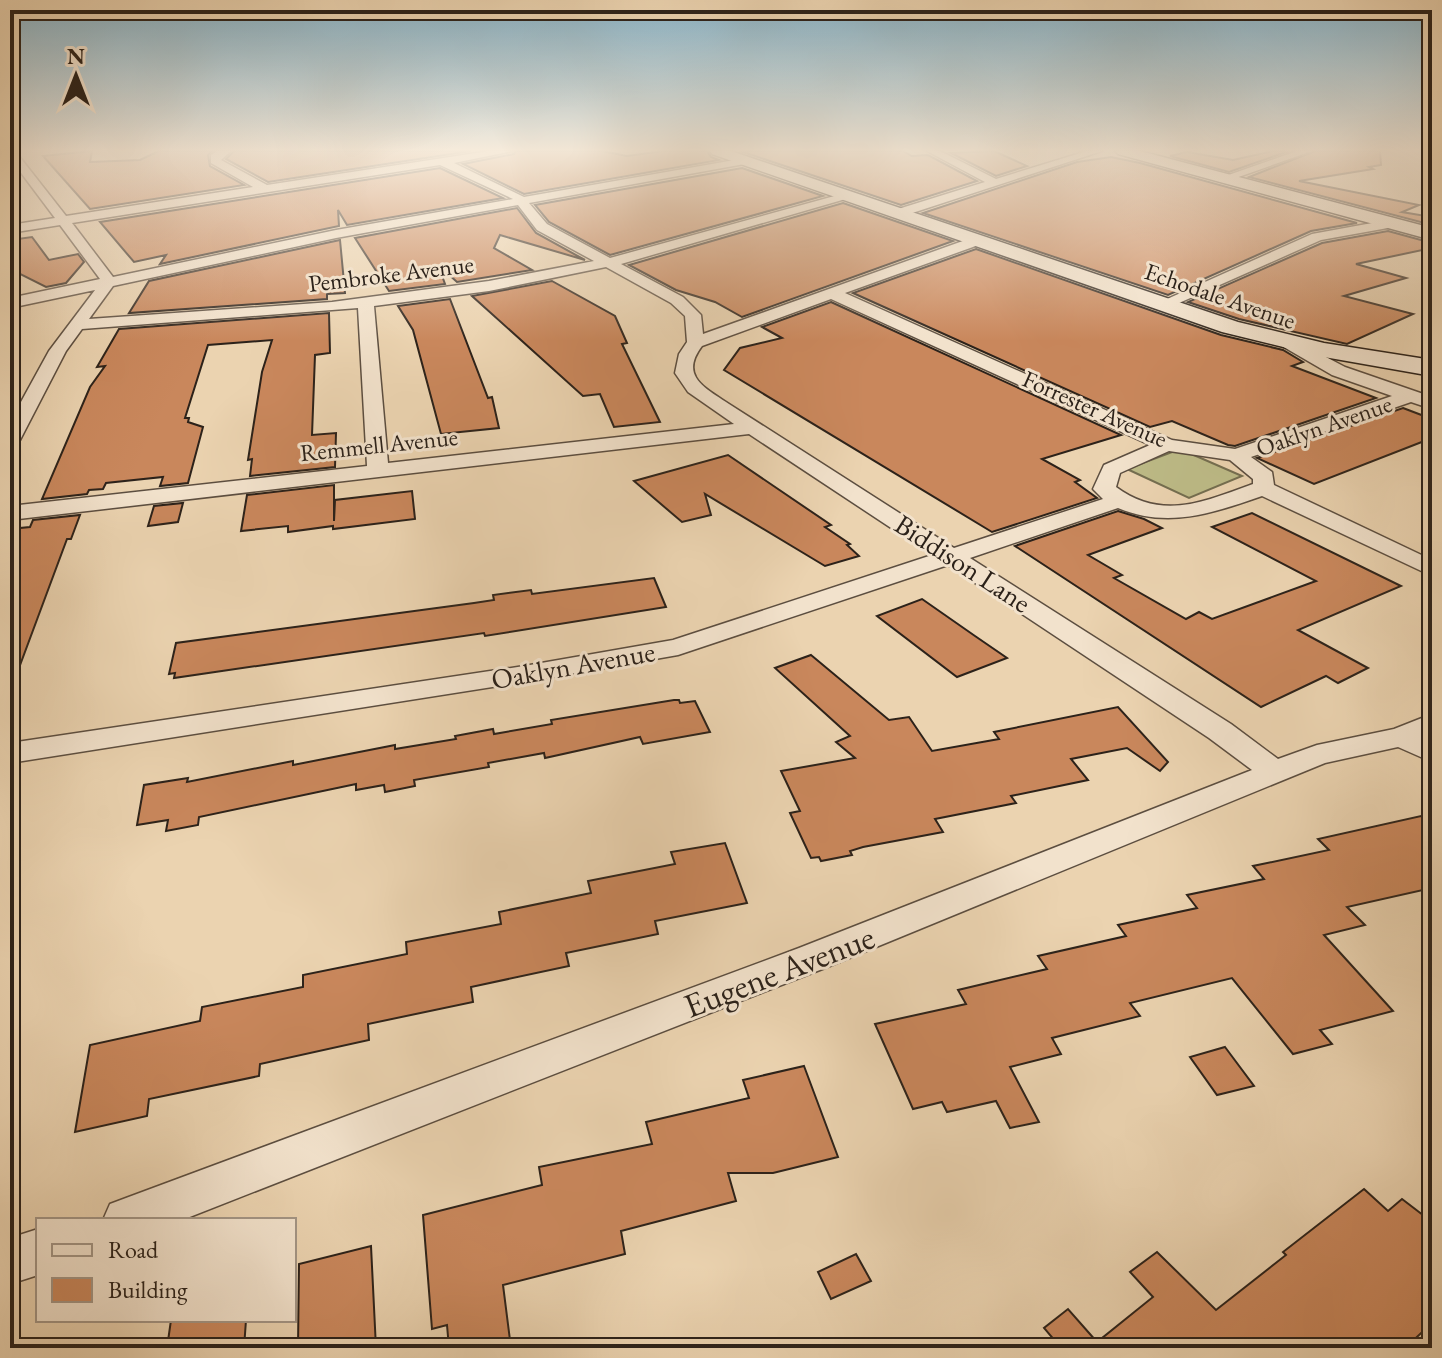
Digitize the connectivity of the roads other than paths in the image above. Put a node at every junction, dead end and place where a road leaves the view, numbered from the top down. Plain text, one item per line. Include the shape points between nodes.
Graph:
1 (60, 214) edge
2 (100, 214) edge
3 (447, 214) edge
4 (532, 214) edge
5 (777, 214) edge
6 (903, 214) edge
7 (1362, 214) edge
8 (64, 220) junction
9 (1394, 223) junction
10 (10, 229) edge
11 (1432, 234) edge
12 (979, 240) junction
13 (608, 263) junction
14 (109, 281) junction
15 (831, 293) junction
16 (10, 303) edge
17 (366, 304) junction
18 (1164, 304) junction
19 (76, 325) junction
20 (696, 342) junction
21 (1288, 342) junction
22 (1432, 368) edge
23 (1412, 396) junction
24 (1432, 403) edge
25 (754, 428) junction
26 (10, 440) edge
27 (1167, 445) junction
28 (1236, 455) junction
29 (378, 471) junction
30 (1263, 488) junction
31 (1118, 501) junction
32 (10, 513) edge
33 (950, 555) junction
34 (1432, 569) edge
35 (1422, 737) edge
36 (10, 753) edge
37 (1274, 771) junction
38 (131, 1218) edge
39 (36, 1253) edge
40 (10, 1261) edge

1 - 8 street
2 - 8 street
3 - 14 street
4 - 13 street via 542,227
5 - 13 street, Pembroke Avenue
6 - 12 main road, Echodale Avenue
7 - 9 main road
8 - 10 street
8 - 14 street
9 - 11 main road
9 - 18 street via 1317,237
12 - 15 street
12 - 18 main road, Echodale Avenue
13 - 17 street, Pembroke Avenue
13 - 20 street via 686,308 696,324
14 - 16 street
14 - 19 street
15 - 20 street
15 - 27 street, Forrester Avenue
17 - 19 street, Pembroke Avenue
17 - 29 street
18 - 21 main road, Echodale Avenue
19 - 26 street
20 - 25 street, Biddison Lane via 682,367 689,383
21 - 22 main road
21 - 23 street, Echodale Avenue via 1310,357
23 - 24 street, Echodale Avenue
23 - 28 street, Oaklyn Avenue
25 - 29 street, Remmell Avenue
25 - 33 street, Biddison Lane
27 - 28 street, Forrester Avenue
27 - 31 street via 1111,469 1104,489
28 - 30 street via 1264,477
29 - 32 street, Remmell Avenue
30 - 31 street, Oaklyn Avenue via 1193,512 1161,515
30 - 34 street
31 - 33 street, Oaklyn Avenue
33 - 36 street, Oaklyn Avenue via 678,647
33 - 37 street, Biddison Lane
35 - 37 street, Eugene Avenue via 1317,755
37 - 38 street, Eugene Avenue via 783,969
39 - 40 street

